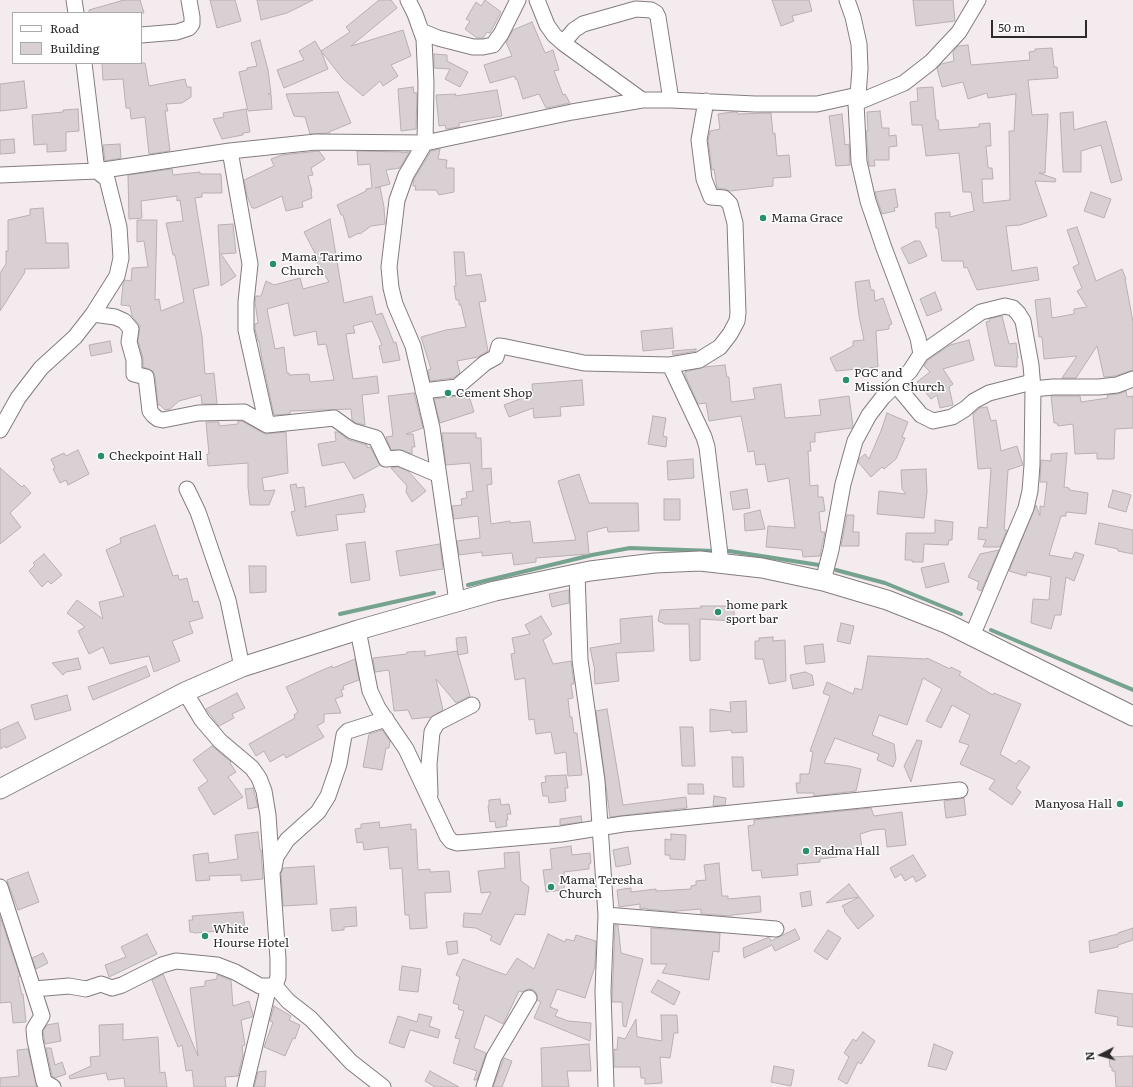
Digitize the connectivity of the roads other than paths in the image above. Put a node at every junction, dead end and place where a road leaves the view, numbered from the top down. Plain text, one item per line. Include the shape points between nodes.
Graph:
1 (74, 0) edge
2 (189, 0) edge
3 (408, 0) edge
4 (518, 0) edge
5 (537, 0) edge
6 (847, 0) edge
7 (978, 0) edge
8 (76, 12) edge
9 (421, 31) junction
10 (142, 35) edge
11 (563, 43) junction
12 (84, 64) edge
13 (857, 99) junction
14 (642, 100) junction
15 (671, 100) junction
16 (706, 101) junction
17 (424, 143) junction
18 (230, 151) junction
19 (97, 171) junction
20 (0, 175) edge
21 (94, 314) junction
22 (921, 354) junction
23 (670, 365) junction
24 (1133, 379) edge
25 (896, 385) junction
26 (1032, 386) junction
27 (423, 391) junction
28 (267, 425) junction
29 (0, 430) edge
30 (438, 474) junction
31 (187, 489) dead end
32 (721, 563) junction
33 (578, 573) junction
34 (823, 581) junction
35 (458, 602) junction
36 (358, 630) junction
37 (972, 636) junction
38 (242, 667) junction
39 (185, 692) junction
40 (472, 705) dead end
41 (1133, 716) edge
42 (386, 719) junction
43 (0, 789) edge
44 (960, 790) dead end
45 (430, 800) junction
46 (600, 828) junction
47 (272, 877) junction
48 (0, 887) edge
49 (606, 915) junction
50 (776, 928) dead end
51 (272, 986) junction
52 (34, 990) junction
53 (529, 998) dead end
54 (53, 1087) edge
55 (245, 1087) edge
56 (383, 1087) edge
57 (484, 1087) edge
58 (606, 1087) edge

1 - 8 street
2 - 10 street via 192,17 189,28 184,31
3 - 9 street
4 - 9 street via 493,45 473,47
5 - 11 street via 550,30
6 - 13 street via 859,44
7 - 13 street via 959,32 931,62 904,83
9 - 17 street via 424,39 426,83
11 - 14 street
11 - 15 street via 583,24 636,8 651,10 658,17
12 - 19 street
13 - 16 street via 816,104
13 - 22 street via 859,162 868,201 918,338
14 - 15 street
14 - 17 street
15 - 16 street
16 - 23 street via 699,140 704,179 711,196 724,198 730,204 734,223 737,321 720,347 699,360
17 - 18 street via 316,142
17 - 27 street via 406,175 397,200 389,267 394,304 413,346
18 - 19 street
18 - 28 street via 250,264 246,330
19 - 20 street
19 - 21 street via 107,179 119,227 121,258 117,276
21 - 28 street via 115,317 124,321 131,329 129,342 134,360 134,374 146,377 150,411 153,415 163,420 198,413 244,412
21 - 29 street via 75,337 36,374 18,398
22 - 25 street via 910,371
22 - 26 street via 981,312 1005,306 1013,308 1023,322
23 - 27 street via 584,363 499,346 496,357 457,387
23 - 32 street via 707,446
24 - 26 street via 1117,385 1099,387
25 - 26 street via 921,415 933,422 952,417 988,393
25 - 34 street via 869,415 855,441
26 - 37 street via 1032,465 1026,508
27 - 30 street via 432,428
28 - 30 street via 334,418 352,431 376,438 386,459 399,458
30 - 35 street
31 - 38 street via 198,512 228,600
32 - 33 main road via 655,563
32 - 34 main road via 762,568
33 - 35 main road via 495,591
33 - 46 street via 580,660 597,781
34 - 37 main road via 887,600
35 - 36 main road
36 - 38 main road
36 - 42 street via 370,691
37 - 41 main road
38 - 39 main road
39 - 43 main road
39 - 47 street via 202,720 220,741 252,768 259,778 268,815
40 - 45 street via 437,723 432,732 429,764
42 - 45 street via 406,749
42 - 47 street via 348,731 344,735 339,764 328,796 318,812 287,840 276,857
44 - 46 street
45 - 46 street via 447,836 457,843
46 - 49 street
47 - 51 street via 278,959 278,977
48 - 52 street
49 - 50 street
49 - 58 street via 602,991
51 - 52 street via 260,986 217,965 176,961 112,988 101,984 86,989 69,986
51 - 55 street
51 - 56 street via 311,1019 351,1062
52 - 54 street via 42,1016 34,1029 35,1040 44,1082
53 - 57 street via 494,1056

